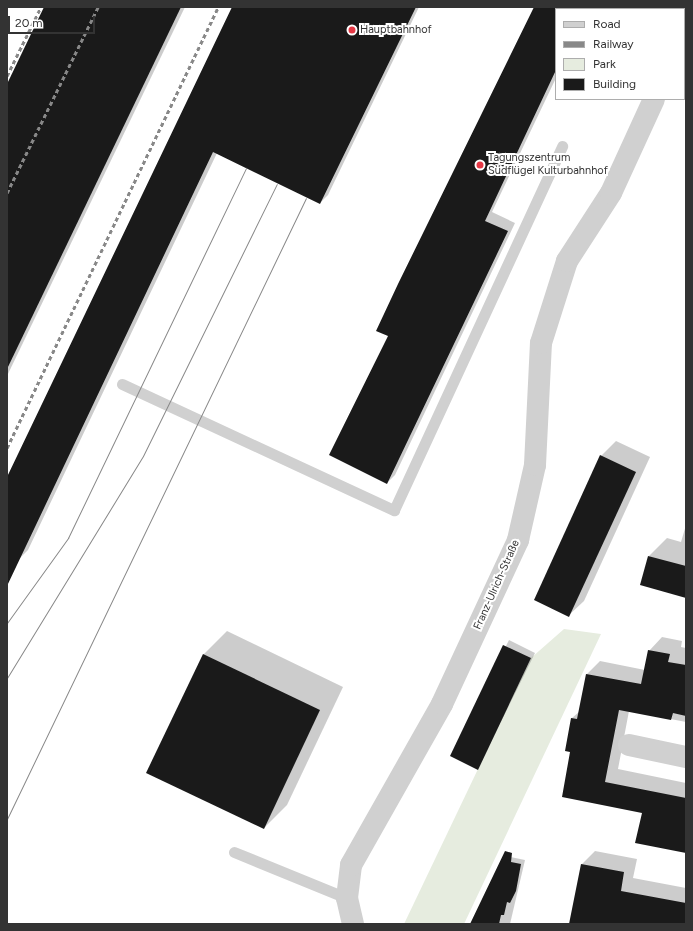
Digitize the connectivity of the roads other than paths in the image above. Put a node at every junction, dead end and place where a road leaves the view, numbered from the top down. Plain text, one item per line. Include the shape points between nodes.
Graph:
1 (654, 100) edge
2 (562, 146) dead end
3 (122, 384) dead end
4 (629, 746) dead end
5 (686, 757) edge
6 (234, 852) dead end
7 (347, 898) junction
8 (352, 924) edge

1 - 7 street, Franz-Ulrich-Straße via 612,193 567,261 542,343 535,465 518,540 442,704 351,865
2 - 3 lane via 394,510
4 - 5 street
6 - 7 lane
7 - 8 street, Franz-Ulrich-Straße

